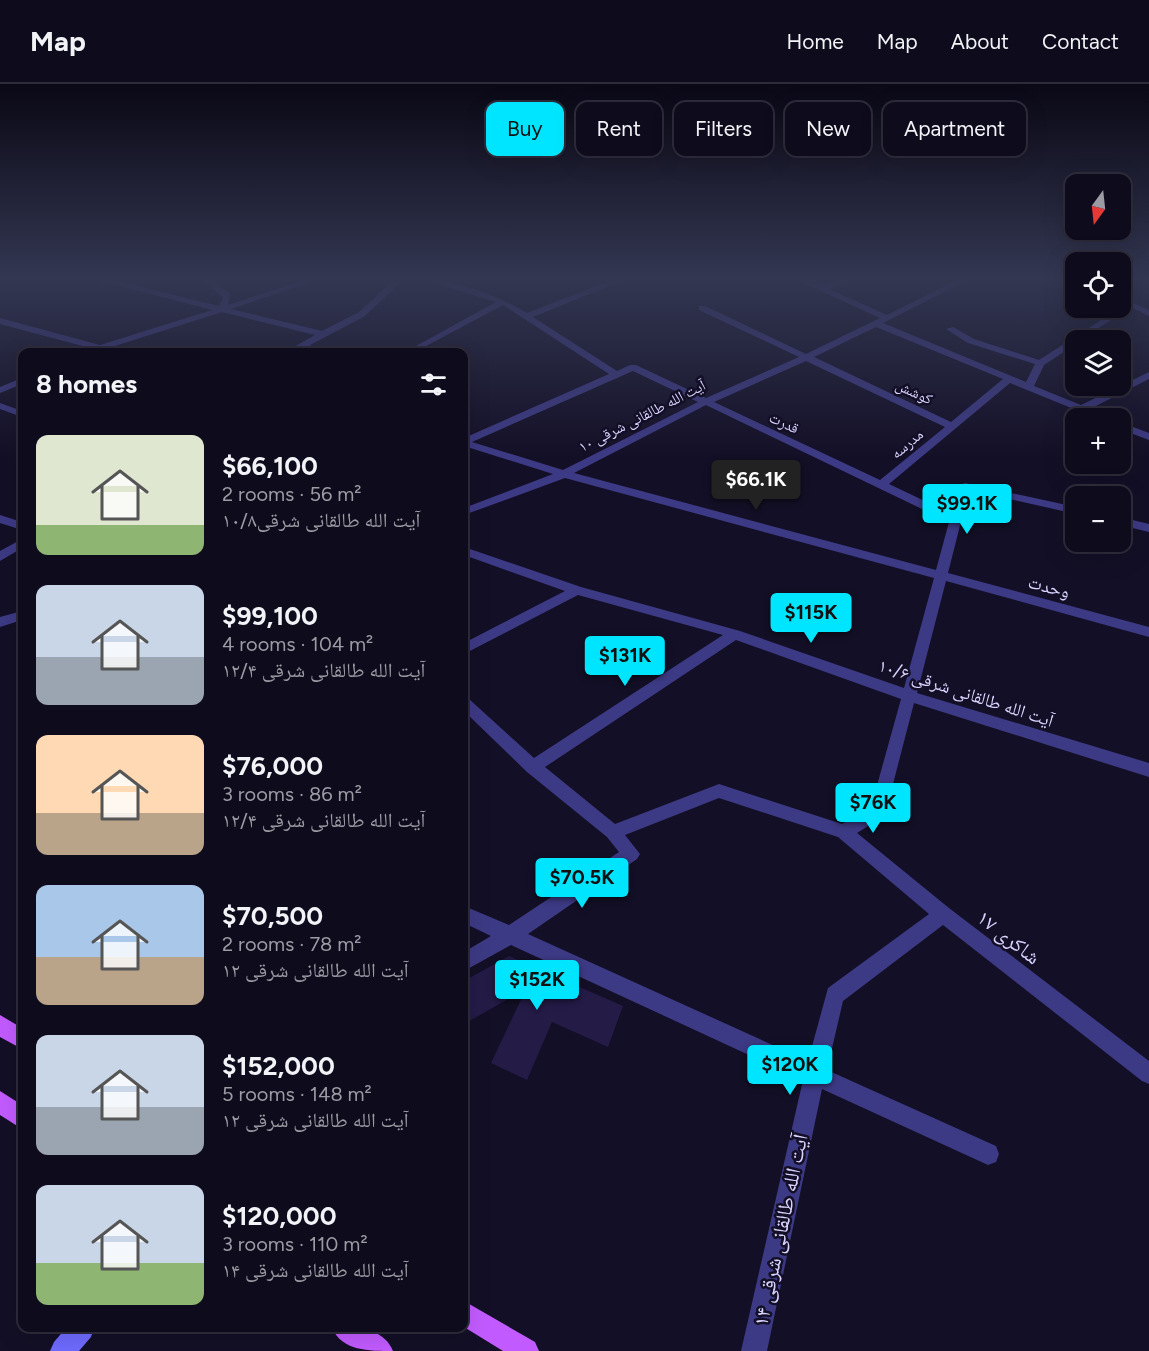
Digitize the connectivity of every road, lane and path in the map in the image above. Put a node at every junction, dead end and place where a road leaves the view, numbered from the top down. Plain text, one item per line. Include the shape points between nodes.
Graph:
1 (67, 339) edge
2 (128, 339) edge
3 (313, 339) edge
4 (434, 339) edge
5 (560, 339) edge
6 (766, 339) edge
7 (845, 339) edge
8 (913, 339) edge
9 (968, 339) edge
10 (1076, 339) edge
11 (302, 345) junction
12 (100, 348) joint
13 (296, 348) edge
14 (310, 348) edge
15 (417, 348) edge
16 (805, 358) junction
17 (1040, 363) junction
18 (616, 374) junction
19 (1149, 375) edge
20 (1009, 379) junction
21 (18, 383) edge
22 (1029, 387) junction
23 (0, 390) edge
24 (705, 402) junction
25 (0, 406) edge
26 (1079, 408) edge
27 (1083, 408) edge
28 (18, 413) edge
29 (952, 426) junction
30 (1131, 430) edge
31 (1149, 437) edge
32 (468, 440) edge
33 (468, 443) edge
34 (564, 474) junction
35 (881, 485) junction
36 (1065, 509) edge
37 (468, 510) edge
38 (0, 519) edge
39 (955, 520) junction
40 (1131, 524) edge
41 (18, 525) edge
42 (1149, 528) edge
43 (18, 546) edge
44 (468, 552) edge
45 (0, 557) edge
46 (941, 576) junction
47 (577, 590) junction
48 (18, 617) edge
49 (0, 622) edge
50 (1149, 632) edge
51 (735, 634) junction
52 (468, 648) edge
53 (909, 696) junction
54 (468, 707) edge
55 (533, 767) junction
56 (1149, 770) edge
57 (613, 832) junction
58 (844, 832) junction
59 (943, 914) junction
60 (468, 916) edge
61 (510, 935) junction
62 (468, 960) edge
63 (0, 1025) edge
64 (18, 1036) edge
65 (1149, 1074) edge
66 (814, 1075) junction
67 (0, 1102) edge
68 (18, 1115) edge
69 (988, 1154) dead end
70 (468, 1315) edge
71 (79, 1332) edge
72 (350, 1332) edge
73 (63, 1351) edge
74 (380, 1351) edge
75 (526, 1351) edge
76 (754, 1351) edge

1 - 12 street
2 - 12 street
3 - 11 street
4 - 15 street
5 - 18 street
6 - 16 street, کوشش
7 - 16 street, آیت الله طالقانی شرقی ۱۰
8 - 20 street
9 - 17 street
10 - 17 street
11 - 13 street
11 - 14 street
16 - 24 street, آیت الله طالقانی شرقی ۱۰
16 - 29 street, کوشش
17 - 22 street
18 - 24 street, قدرت via 633,367
18 - 32 street
19 - 27 street
20 - 22 street
20 - 29 street, مدرسه
21 - 23 street
22 - 26 street
24 - 34 street, آیت الله طالقانی شرقی ۱۰
24 - 35 street, قدرت
25 - 28 street
29 - 35 street, مدرسه
30 - 31 street
33 - 34 street, وحدت
34 - 37 street, آیت الله طالقانی شرقی ۱۰
34 - 46 street, وحدت
35 - 39 street, قدرت
36 - 39 street via 965,486
38 - 41 street
39 - 46 street
40 - 42 street
43 - 45 street
44 - 47 street, آیت الله طالقانی شرقی ۱۰/۶
46 - 50 street, وحدت
46 - 53 street
47 - 51 street, آیت الله طالقانی شرقی ۱۰/۶
47 - 52 street
48 - 49 street
51 - 53 street, آیت الله طالقانی شرقی ۱۰/۶
51 - 55 street
53 - 56 street, آیت الله طالقانی شرقی ۱۰/۶
53 - 58 street via 878,811
54 - 55 street
55 - 57 street
57 - 58 street via 718,791
57 - 61 street via 631,854
58 - 59 street, شاکری ۱۷
59 - 65 street, شاکری ۱۷
59 - 66 street, آیت الله طالقانی شرقی ۱۴ via 835,994
60 - 61 street
61 - 62 street
61 - 66 street
63 - 64 main road
66 - 69 street
66 - 76 street, آیت الله طالقانی شرقی ۱۴
67 - 68 main road
70 - 75 main road
71 - 73 main road
72 - 74 main road

